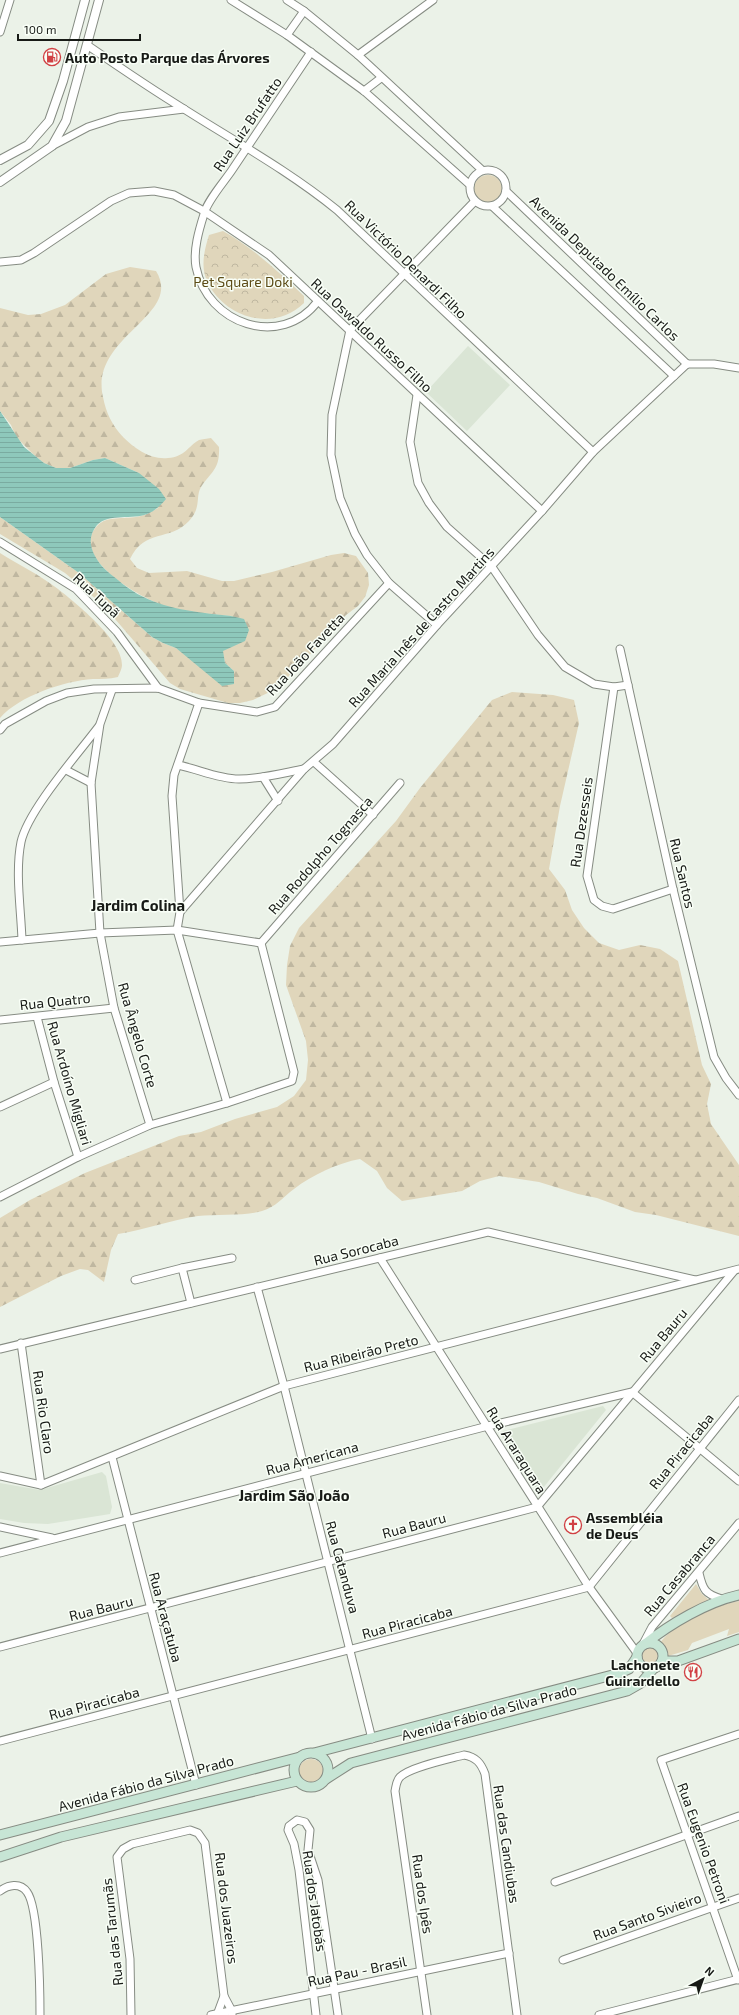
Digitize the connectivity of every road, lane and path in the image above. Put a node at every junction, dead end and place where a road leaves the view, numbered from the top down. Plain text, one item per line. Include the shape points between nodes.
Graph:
1 (10, 0) edge
2 (85, 0) edge
3 (99, 0) edge
4 (230, 0) edge
5 (287, 0) edge
6 (433, 0) edge
7 (304, 11) junction
8 (0, 32) edge
9 (287, 35) junction
10 (87, 45) junction
11 (311, 52) junction
12 (358, 55) junction
13 (381, 78) junction
14 (364, 91) junction
15 (184, 109) junction
16 (52, 146) junction
17 (248, 147) junction
18 (0, 160) edge
19 (482, 170) junction
20 (0, 182) edge
21 (470, 185) junction
22 (506, 191) junction
23 (475, 201) junction
24 (492, 206) junction
25 (204, 211) junction
26 (0, 262) edge
27 (404, 276) junction
28 (318, 301) junction
29 (350, 330) junction
30 (687, 364) junction
31 (739, 368) edge
32 (674, 376) junction
33 (417, 395) junction
34 (592, 452) junction
35 (542, 511) junction
36 (0, 542) edge
37 (492, 567) junction
38 (389, 584) junction
39 (437, 625) junction
40 (620, 649) dead end
41 (628, 685) junction
42 (614, 687) junction
43 (158, 688) junction
44 (112, 690) junction
45 (199, 703) junction
46 (100, 724) junction
47 (0, 730) edge
48 (314, 762) junction
49 (178, 765) junction
50 (304, 769) junction
51 (66, 770) junction
52 (263, 777) junction
53 (400, 783) dead end
54 (91, 784) junction
55 (278, 801) junction
56 (373, 815) junction
57 (674, 889) junction
58 (180, 912) junction
59 (177, 930) junction
60 (100, 933) junction
61 (22, 940) junction
62 (0, 942) edge
63 (261, 943) junction
64 (114, 1008) junction
65 (37, 1017) junction
66 (0, 1020) edge
67 (54, 1082) junction
68 (739, 1095) edge
69 (227, 1103) junction
70 (0, 1108) edge
71 (150, 1125) junction
72 (78, 1157) junction
73 (0, 1197) edge
74 (232, 1258) dead end
75 (380, 1258) junction
76 (182, 1268) junction
77 (737, 1270) edge
78 (135, 1280) dead end
79 (697, 1280) junction
80 (257, 1287) junction
81 (191, 1303) junction
82 (21, 1343) junction
83 (436, 1348) junction
84 (0, 1349) edge
85 (284, 1386) junction
86 (632, 1392) junction
87 (739, 1400) edge
88 (488, 1426) junction
89 (700, 1448) junction
90 (112, 1457) junction
91 (305, 1474) junction
92 (0, 1476) edge
93 (739, 1481) edge
94 (41, 1485) junction
95 (537, 1506) junction
96 (128, 1520) junction
97 (739, 1523) edge
98 (0, 1526) edge
99 (54, 1538) junction
100 (0, 1553) edge
101 (329, 1561) junction
102 (699, 1573) junction
103 (589, 1587) junction
104 (739, 1595) edge
105 (722, 1599) junction
106 (150, 1608) junction
107 (739, 1640) edge
108 (0, 1647) edge
109 (351, 1650) junction
110 (640, 1650) junction
111 (662, 1661) junction
112 (654, 1668) junction
113 (173, 1696) junction
114 (739, 1734) edge
115 (372, 1739) junction
116 (0, 1741) edge
117 (314, 1753) junction
118 (300, 1756) junction
119 (399, 1777) joint
120 (326, 1779) junction
121 (297, 1781) junction
122 (196, 1784) junction
123 (739, 1816) edge
124 (687, 1834) junction
125 (0, 1835) edge
126 (123, 1849) joint
127 (0, 1857) edge
128 (554, 1882) dead end
129 (0, 1891) edge
130 (739, 1898) edge
131 (713, 1906) junction
132 (509, 1953) junction
133 (563, 1960) dead end
134 (421, 1970) junction
135 (739, 1979) edge
136 (334, 1988) junction
137 (314, 1993) junction
138 (224, 1996) junction
139 (232, 2013) edge
140 (40, 2015) edge
141 (131, 2015) edge
142 (215, 2015) edge
143 (316, 2015) edge
144 (338, 2015) edge
145 (427, 2015) edge
146 (517, 2015) edge
147 (600, 2015) edge

1 - 8 street
2 - 18 street via 49,122 28,145
3 - 10 street
4 - 9 street
5 - 7 street
6 - 12 street
7 - 9 street
7 - 12 street
9 - 11 street
10 - 15 street, Rua Victório Denardi Filho
10 - 16 street via 66,121
11 - 14 street
11 - 17 street, Rua Luiz Brufatto
12 - 13 street
13 - 14 street
13 - 19 street
14 - 21 street
15 - 16 street via 119,117 88,127
15 - 17 street, Rua Victório Denardi Filho
16 - 20 street
17 - 25 street, Rua Luiz Brufatto
17 - 27 street, Rua Victório Denardi Filho via 306,185 337,210
19 - 21 street via 474,176
19 - 22 street via 500,174 505,182
21 - 23 street via 470,194
22 - 24 street via 501,200
22 - 30 street, Avenida Deputado Emílio Carlos
23 - 24 street via 483,206
23 - 27 street
24 - 32 street
25 - 26 street, Rua Oswaldo Russo Filho via 174,195 154,191 129,193 111,201 21,260
25 - 28 street, Rua Oswaldo Russo Filho via 269,255
25 - 28 street via 195,252 196,266 199,280 208,296 222,311 240,322 258,328 280,326 296,321 310,312
27 - 29 street
27 - 34 street, Rua Victório Denardi Filho
28 - 29 street, Rua Oswaldo Russo Filho
29 - 33 street, Rua Oswaldo Russo Filho
29 - 38 street via 332,415 331,455 340,498 355,534
30 - 31 street via 714,364
30 - 32 street, Rua Maria Inês de Castro Martins
32 - 34 street, Rua Maria Inês de Castro Martins
33 - 35 street, Rua Oswaldo Russo Filho
33 - 37 street via 410,442 418,483 447,527
34 - 35 street, Rua Maria Inês de Castro Martins
35 - 37 street, Rua Maria Inês de Castro Martins
36 - 43 street, Rua Tupã via 76,589 117,632
37 - 39 street, Rua Maria Inês de Castro Martins
37 - 42 street via 538,634 565,667 594,684
38 - 39 street
38 - 45 street, Rua João Favetta via 275,707 257,712
39 - 48 street, Rua Maria Inês de Castro Martins via 333,744
40 - 41 street, Rua Santos
41 - 42 street
41 - 57 street, Rua Santos
42 - 57 street, Rua Dezesseis via 587,876 590,889 594,900 613,909
43 - 44 street, Rua João Favetta
43 - 45 street, Rua João Favetta
44 - 46 street, Rua Ângelo Corte
44 - 47 street, Rua João Favetta via 94,689 46,701 5,724
45 - 49 street
46 - 51 street
46 - 54 street, Rua Ângelo Corte
48 - 50 street, Rua Maria Inês de Castro Martins
48 - 56 street
49 - 52 street via 215,776 238,779
49 - 58 street via 174,775 172,796
50 - 52 street
50 - 55 street, Rua Maria Inês de Castro Martins
51 - 54 street
51 - 61 street via 28,824 21,842 19,861
52 - 55 street
53 - 56 street, Rua Rodolpho Tognasca
54 - 60 street, Rua Ângelo Corte
55 - 58 street, Rua Maria Inês de Castro Martins
56 - 63 street, Rua Rodolpho Tognasca
57 - 68 street, Rua Santos via 714,1058
58 - 59 street
59 - 60 street
59 - 63 street
59 - 69 street
60 - 61 street
60 - 64 street, Rua Ângelo Corte
61 - 62 street
63 - 69 street via 294,1072 292,1081
64 - 65 street, Rua Quatro
64 - 71 street, Rua Ângelo Corte
65 - 66 street, Rua Quatro
65 - 67 street, Rua Ardoíno Migliari
67 - 70 street
67 - 72 street, Rua Ardoíno Migliari
69 - 71 street
71 - 72 street
72 - 73 street
74 - 76 street
75 - 79 street, Rua Sorocaba via 488,1232
75 - 80 street, Rua Sorocaba
75 - 83 street, Rua Araraquara
76 - 78 street
76 - 81 street
77 - 79 street, Rua Ribeirão Preto
77 - 86 street, Rua Bauru
79 - 83 street, Rua Ribeirão Preto
80 - 81 street, Rua Sorocaba
80 - 85 street, Rua Catanduva
81 - 82 street, Rua Sorocaba
82 - 84 street, Rua Sorocaba
82 - 94 street, Rua Rio Claro
83 - 85 street, Rua Ribeirão Preto
83 - 88 street, Rua Araraquara
85 - 90 street, Rua Ribeirão Preto
85 - 91 street, Rua Catanduva
86 - 88 street, Rua Americana
86 - 89 street
86 - 95 street, Rua Bauru
87 - 89 street, Rua Piracicaba
88 - 91 street, Rua Americana
88 - 95 street, Rua Araraquara
89 - 93 street
89 - 103 street, Rua Piracicaba
90 - 94 street, Rua Ribeirão Preto
90 - 96 street, Rua Araçatuba
91 - 96 street, Rua Americana
91 - 101 street, Rua Catanduva
92 - 94 street
95 - 101 street, Rua Bauru
95 - 103 street, Rua Araraquara
96 - 99 street, Rua Americana
96 - 106 street, Rua Araçatuba
97 - 102 street, Rua Casabranca
98 - 99 street
99 - 100 street, Rua Americana
101 - 106 street, Rua Bauru
101 - 109 street, Rua Catanduva
102 - 105 street via 702,1587 710,1596
102 - 110 street, Rua Casabranca via 652,1627
103 - 109 street, Rua Piracicaba
103 - 110 street, Rua Araraquara
104 - 105 main road, Avenida Fábio da Silva Prado
105 - 110 main road, Avenida Fábio da Silva Prado via 660,1632
106 - 108 street, Rua Bauru
106 - 113 street, Rua Araçatuba
107 - 111 main road via 678,1661
109 - 113 street, Rua Piracicaba
109 - 115 street, Rua Catanduva
110 - 111 main road via 654,1643 661,1648
110 - 112 main road via 643,1666
110 - 115 main road, Avenida Fábio da Silva Prado via 629,1669 620,1673
111 - 112 main road
112 - 120 main road, Avenida Fábio da Silva Prado via 641,1683 627,1690 351,1763
113 - 116 street, Rua Piracicaba
113 - 122 street, Rua Araçatuba
114 - 124 street, Rua Eugenio Petroni via 661,1760
115 - 117 main road, Avenida Fábio da Silva Prado
117 - 118 main road
117 - 120 main road via 321,1755 327,1763
118 - 121 main road via 294,1766
118 - 122 main road, Avenida Fábio da Silva Prado
119 - 132 street, Rua das Candiubas via 411,1770 464,1755 472,1757 482,1767
119 - 134 street, Rua dos Ipês via 395,1791
120 - 121 main road via 312,1788
121 - 127 main road via 61,1837
122 - 125 main road, Avenida Fábio da Silva Prado
123 - 124 street
124 - 128 street
124 - 131 street, Rua Eugenio Petroni
126 - 138 street, Rua dos Juazeiros via 132,1844 190,1830 198,1833 205,1843
126 - 141 street, Rua das Tarumãs via 117,1857 130,1959
129 - 140 street via 6,1886 15,1885 27,1891 33,1903 40,1974
130 - 131 street, Rua Santo Sivieiro
131 - 133 street, Rua Santo Sivieiro
131 - 135 street, Rua Eugenio Petroni
132 - 134 street, Rua Pau - Brasil
132 - 146 street, Rua das Candiubas
134 - 136 street, Rua Pau - Brasil
134 - 145 street, Rua dos Ipês
135 - 147 street
136 - 137 street, Rua Pau - Brasil
136 - 137 street, Rua dos Jatobás via 318,1880 308,1850 310,1830 305,1822 297,1820 288,1830 294,1844 299,1870
136 - 144 street
137 - 139 street, Rua Pau - Brasil
137 - 143 street, Rua dos Jatobás
138 - 139 street, Rua dos Juazeiros
138 - 142 street, Rua dos Juazeiros
139 - 142 street, Rua Pau - Brasil

